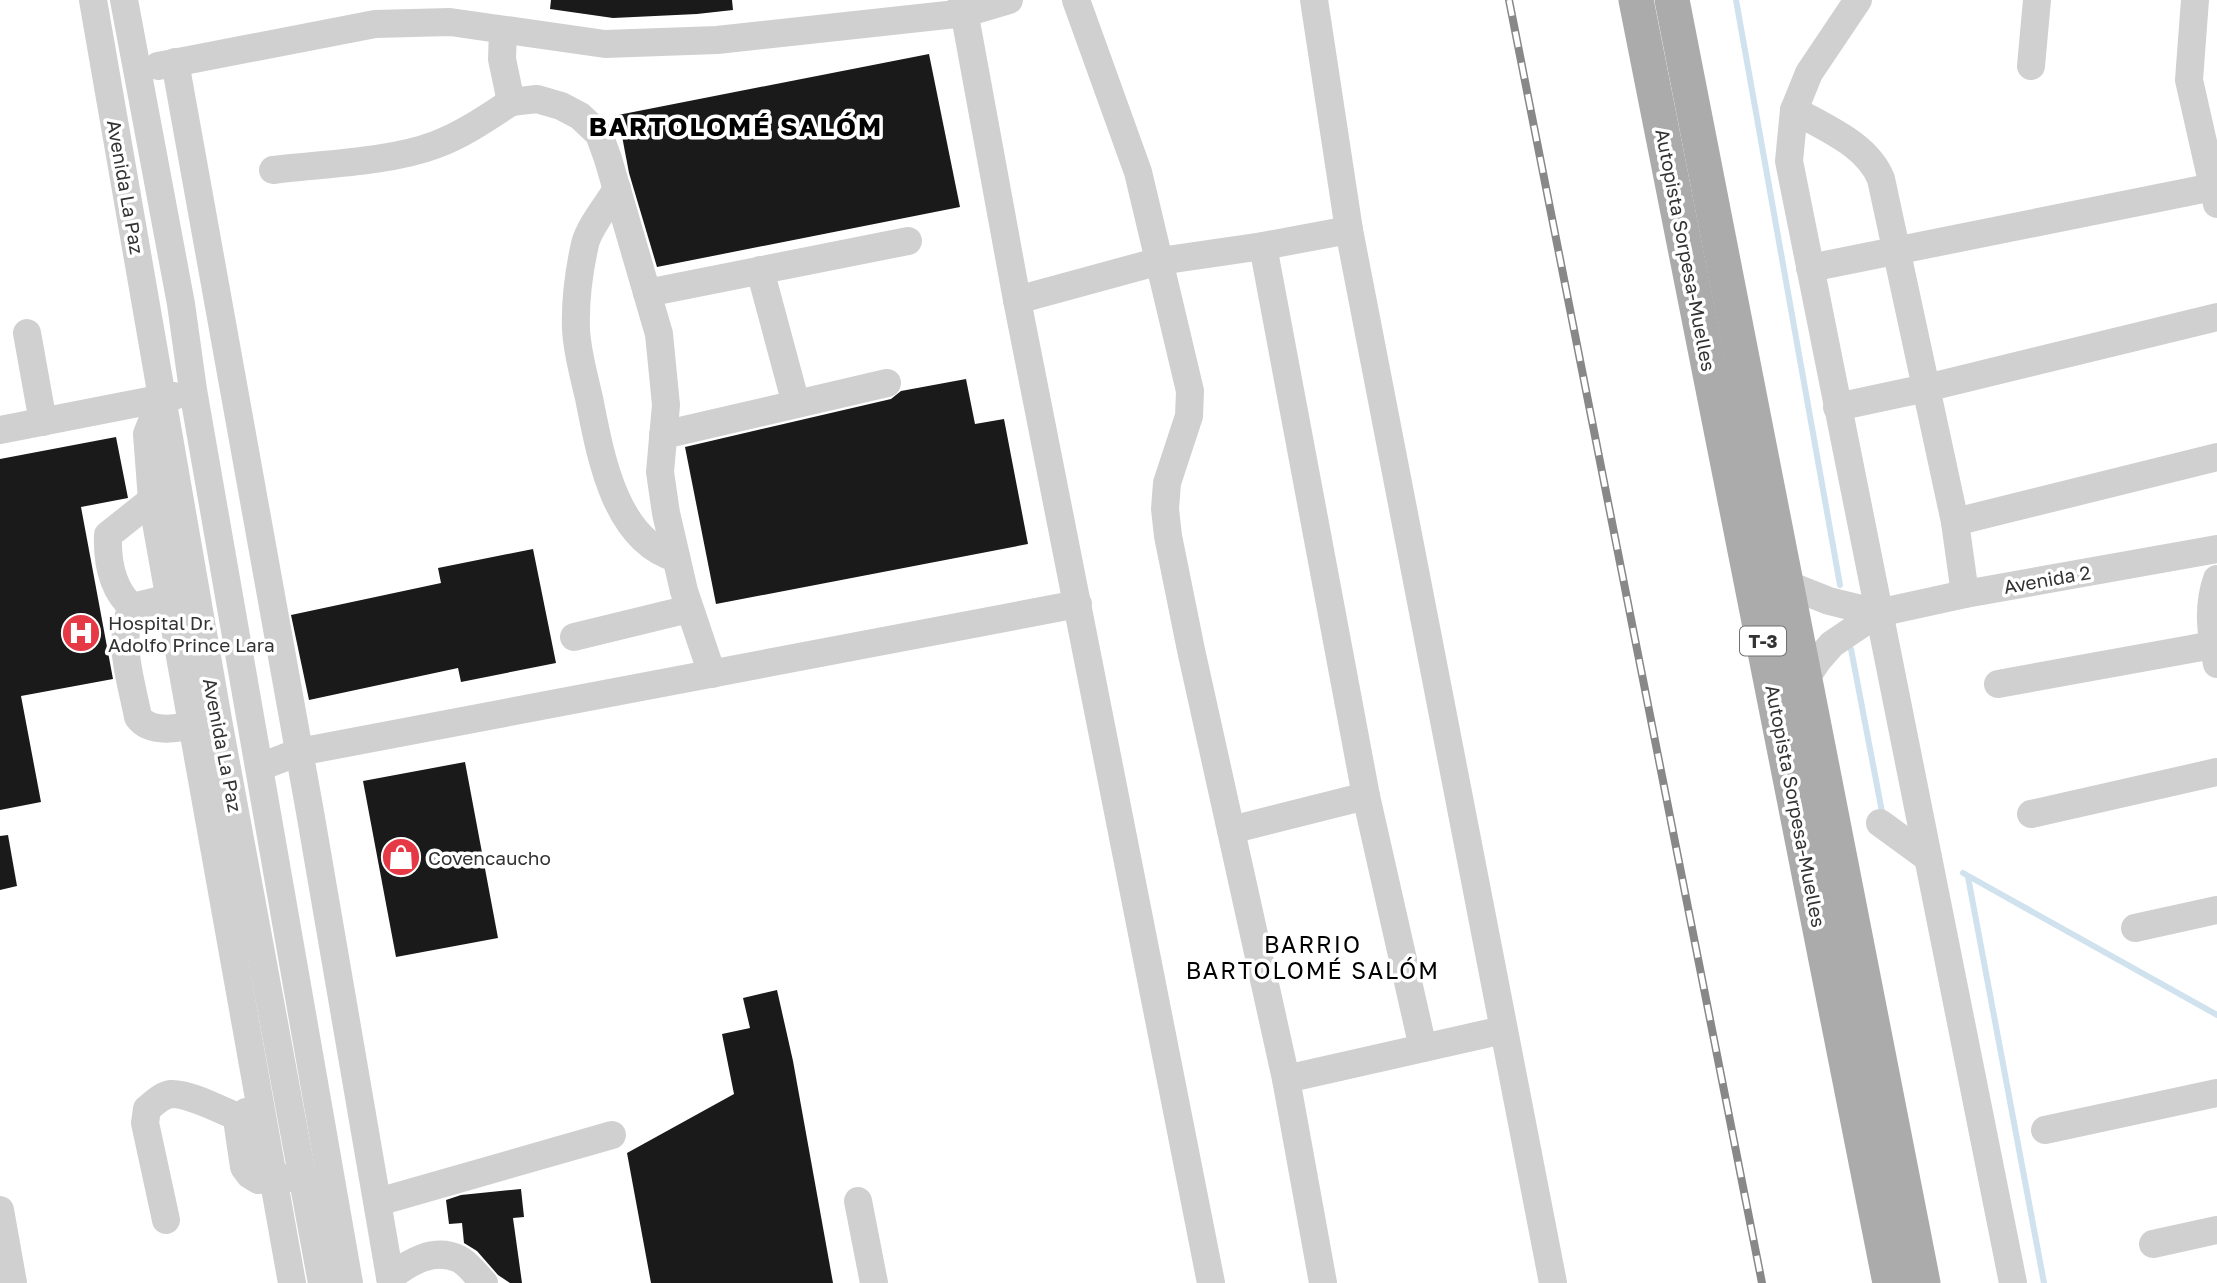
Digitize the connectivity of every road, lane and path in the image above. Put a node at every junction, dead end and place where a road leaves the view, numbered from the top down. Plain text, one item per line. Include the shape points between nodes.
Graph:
1 (93, 0) edge
2 (124, 0) edge
3 (1009, 0) edge
4 (1076, 0) edge
5 (1314, 0) edge
6 (1636, 0) edge
7 (1672, 0) edge
8 (1858, 0) edge
9 (2037, 0) edge
10 (2195, 0) edge
11 (963, 6) edge
12 (503, 31) junction
13 (175, 62) junction
14 (2031, 66) dead end
15 (137, 71) junction
16 (107, 78) junction
17 (511, 102) junction
18 (1794, 110) junction
19 (273, 170) dead end
20 (617, 188) junction
21 (2215, 195) edge
22 (1349, 230) junction
23 (908, 241) dead end
24 (1263, 246) junction
25 (1896, 253) junction
26 (1160, 261) junction
27 (1810, 268) junction
28 (760, 270) junction
29 (647, 293) junction
30 (218, 300) junction
31 (1017, 300) junction
32 (181, 304) junction
33 (2217, 317) edge
34 (27, 333) dead end
35 (887, 383) dead end
36 (1926, 388) junction
37 (193, 390) junction
38 (161, 399) junction
39 (796, 404) junction
40 (1838, 407) junction
41 (36, 423) junction
42 (240, 424) junction
43 (0, 430) edge
44 (201, 431) junction
45 (663, 435) junction
46 (0, 450) edge
47 (2217, 457) edge
48 (152, 500) junction
49 (1955, 522) junction
50 (2217, 549) edge
51 (676, 558) junction
52 (2217, 579) edge
53 (1786, 584) junction
54 (1965, 594) junction
55 (169, 598) junction
56 (1078, 604) junction
57 (132, 607) junction
58 (689, 608) junction
59 (1878, 613) junction
60 (575, 637) dead end
61 (2215, 655) edge
62 (712, 674) junction
63 (1804, 681) junction
64 (1998, 684) dead end
65 (250, 711) junction
66 (205, 723) junction
67 (299, 752) junction
68 (260, 767) junction
69 (2217, 772) edge
70 (1366, 796) junction
71 (2031, 814) dead end
72 (1880, 823) dead end
73 (1231, 830) junction
74 (1928, 858) junction
75 (2217, 910) edge
76 (2135, 928) dead end
77 (335, 955) junction
78 (293, 961) junction
79 (1503, 1030) junction
80 (1423, 1048) junction
81 (1286, 1079) junction
82 (2217, 1093) edge
83 (289, 1105) junction
84 (250, 1114) junction
85 (2045, 1130) dead end
86 (612, 1135) dead end
87 (303, 1176) junction
88 (274, 1180) junction
89 (858, 1201) dead end
90 (377, 1202) junction
91 (0, 1210) edge
92 (166, 1220) dead end
93 (2217, 1230) edge
94 (2153, 1244) dead end
95 (391, 1280) edge
96 (13, 1283) edge
97 (292, 1283) edge
98 (321, 1283) edge
99 (349, 1283) edge
100 (484, 1283) edge
101 (874, 1283) edge
102 (1211, 1283) edge
103 (1323, 1283) edge
104 (1553, 1283) edge
105 (1890, 1283) edge
106 (1923, 1283) edge
107 (2013, 1283) edge

1 - 16 street, Avenida La Paz
2 - 15 street, Avenida La Paz
3 - 11 street
4 - 26 street via 1138,173
5 - 22 street
6 - 105 main road, Autopista Sorpesa-Muelles / T-3
7 - 53 main road, Autopista Sorpesa-Muelles / T-3
8 - 18 street via 1809,73
9 - 14 street
10 - 21 street via 2189,80
11 - 12 street via 717,40 605,44
11 - 31 street
12 - 13 street via 450,22 375,24
12 - 17 street via 502,59
13 - 15 street
13 - 30 street
15 - 16 street
15 - 32 street, Avenida La Paz
16 - 38 street, Avenida La Paz
17 - 19 street via 474,126 416,151
17 - 20 street via 537,99 580,116 599,134
18 - 25 street via 1846,140 1877,168
18 - 27 street via 1789,161
20 - 29 street
20 - 51 street via 585,241 576,331 601,458 624,516 648,545
21 - 25 street
22 - 24 street
22 - 79 street
23 - 28 street
24 - 26 street
24 - 70 street
25 - 27 street
25 - 36 street
26 - 31 street
26 - 73 street via 1190,391 1189,416 1167,483 1165,509
27 - 40 street
28 - 29 street
28 - 39 street
29 - 45 street via 659,334 666,405
30 - 32 street
30 - 42 street
31 - 56 street
32 - 37 street, Avenida La Paz
33 - 36 street
34 - 41 street
35 - 39 street
36 - 40 street
36 - 49 street
37 - 38 street
37 - 44 street, Avenida La Paz
38 - 41 street
38 - 48 street via 147,434
38 - 66 street, Avenida La Paz
39 - 45 street
40 - 59 street
41 - 43 street
41 - 46 street
42 - 44 street
42 - 67 street
44 - 65 street, Avenida La Paz
45 - 51 street via 660,472
47 - 49 street
48 - 55 street
48 - 57 street via 108,535 112,578
49 - 54 street
50 - 54 street, Avenida 2
51 - 58 street
52 - 61 street via 2212,594
53 - 59 street
53 - 63 main road, Autopista Sorpesa-Muelles / T-3
54 - 59 street, Avenida 2
55 - 57 street
55 - 66 street
56 - 62 street
56 - 102 street
57 - 66 street via 124,642 138,717 144,725 156,728
58 - 60 street
58 - 62 street
59 - 63 street via 1832,644
59 - 74 street
61 - 64 street
62 - 67 street
63 - 106 main road, Autopista Sorpesa-Muelles / T-3
65 - 66 street
65 - 68 street, Avenida La Paz
66 - 83 street, Avenida La Paz
66 - 84 street
67 - 68 street
67 - 77 street
68 - 78 street, Avenida La Paz
69 - 71 street
70 - 73 street
70 - 80 street
72 - 74 street
73 - 81 street
74 - 107 street
75 - 76 street
77 - 78 street
77 - 90 street
78 - 99 street, Avenida La Paz
79 - 80 street
79 - 104 street
80 - 81 street
81 - 103 street
82 - 85 street
83 - 84 street
83 - 87 street, Avenida La Paz
84 - 88 street
84 - 92 street via 170,1094 147,1109 145,1123
86 - 90 street
87 - 88 street
87 - 98 street, Avenida La Paz
88 - 97 street
89 - 101 street
90 - 95 street
91 - 96 street
93 - 94 street
95 - 100 street via 407,1264 424,1256 443,1255 461,1259

